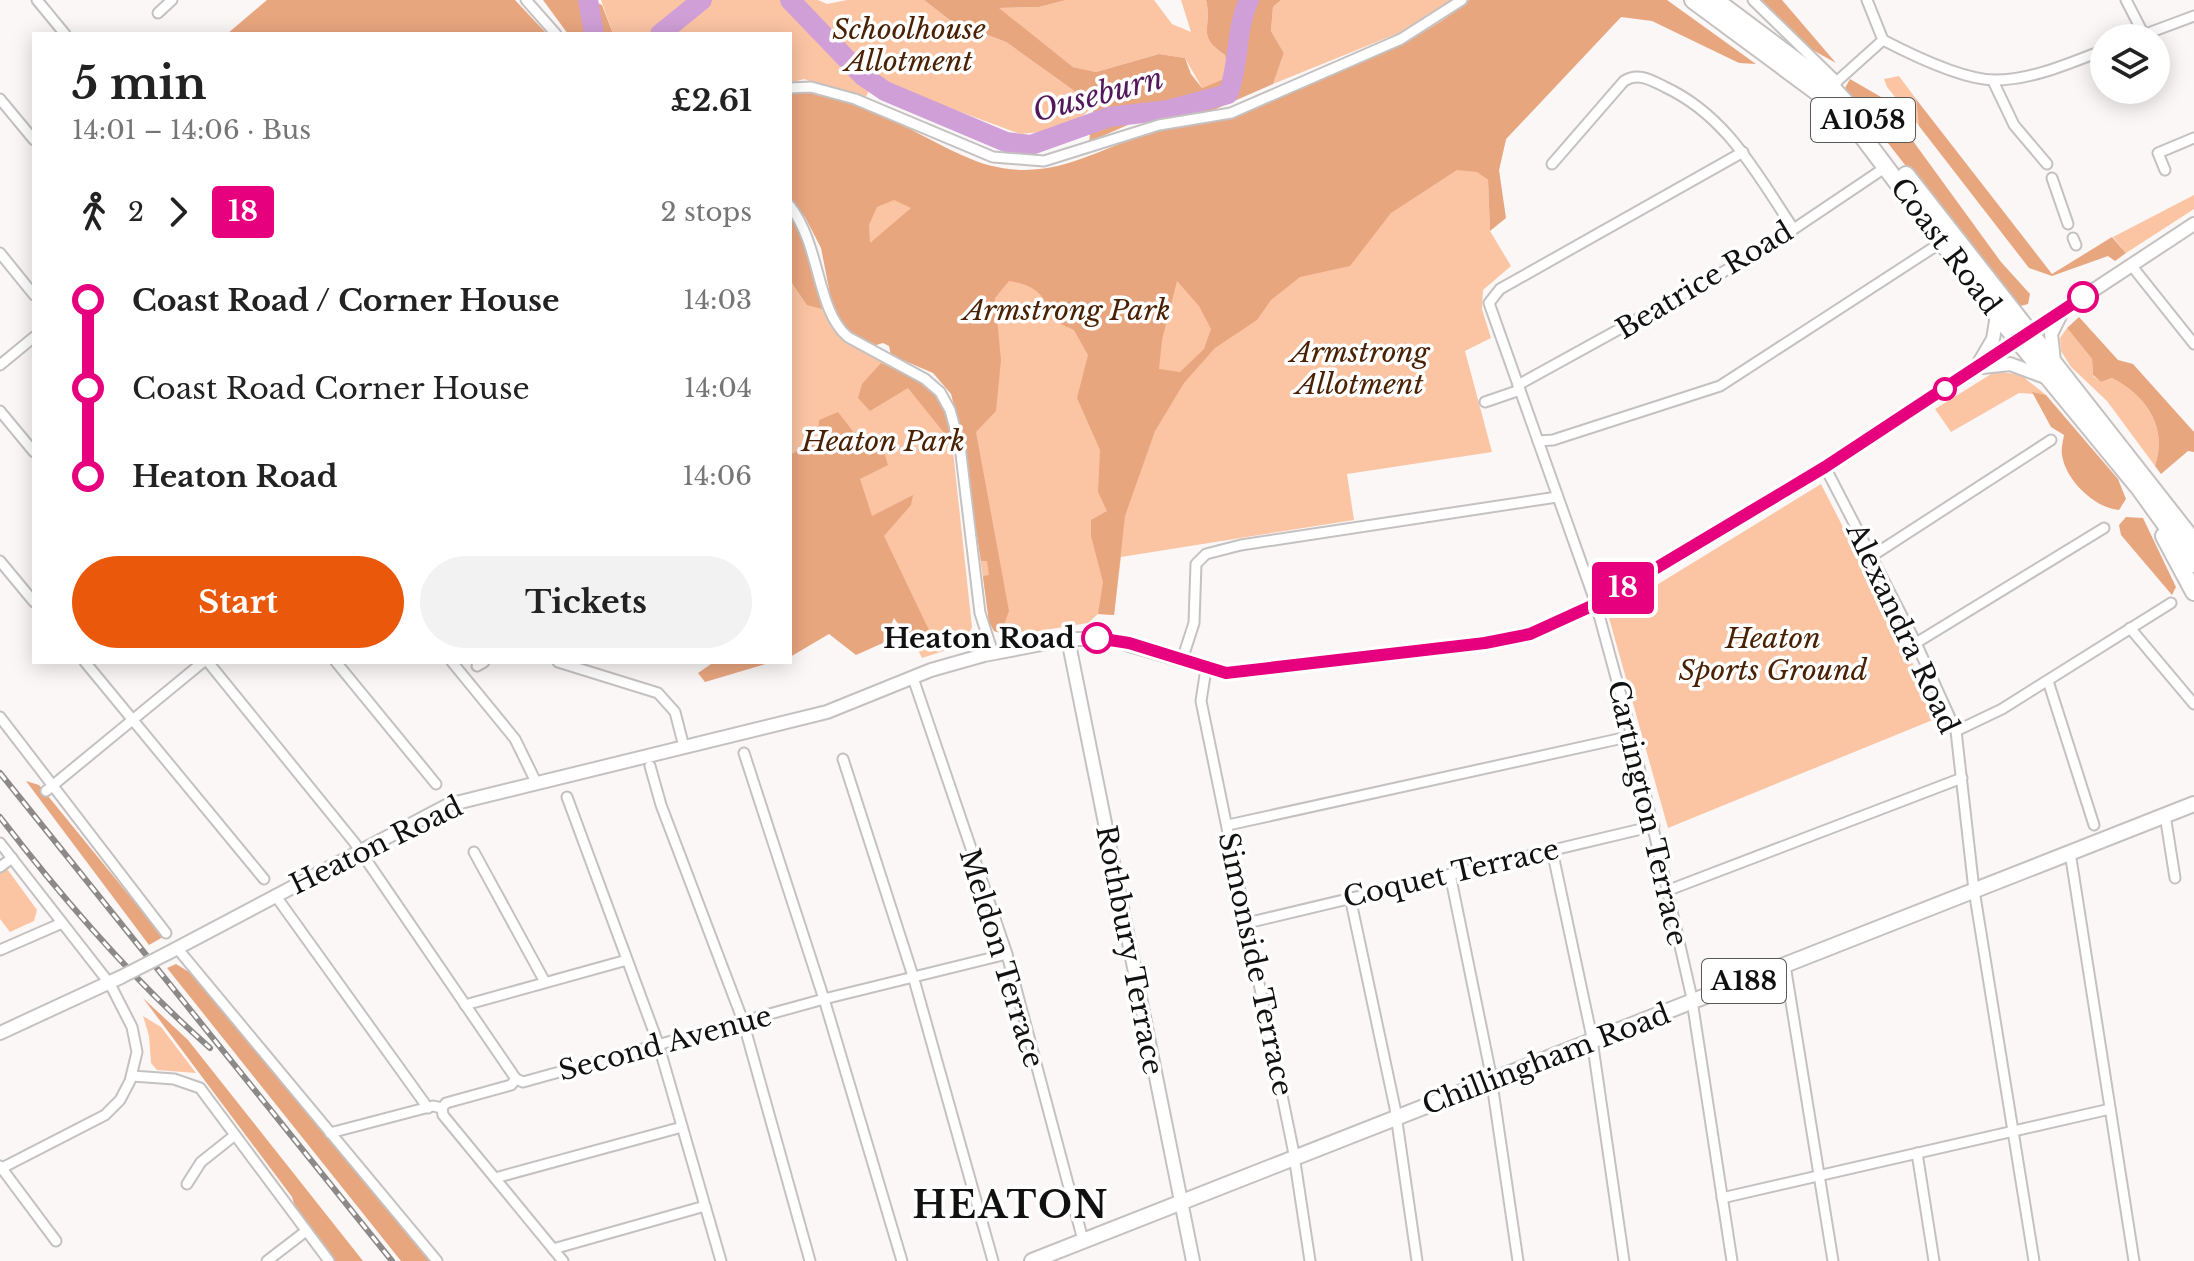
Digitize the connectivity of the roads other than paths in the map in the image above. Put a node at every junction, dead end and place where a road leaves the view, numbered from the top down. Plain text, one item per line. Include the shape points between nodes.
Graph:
1 (37, 0) edge
2 (172, 0) edge
3 (526, 0) edge
4 (1462, 0) edge
5 (1693, 0) edge
6 (1715, 0) edge
7 (1753, 0) edge
8 (1867, 0) edge
9 (2126, 0) edge
10 (158, 13) dead end
11 (2194, 16) edge
12 (2135, 24) edge
13 (2170, 25) edge
14 (63, 32) edge
15 (554, 32) edge
16 (1883, 40) junction
17 (2090, 55) edge
18 (1993, 81) junction
19 (1834, 84) junction
20 (792, 88) edge
21 (0, 99) edge
22 (32, 138) edge
23 (2194, 138) edge
24 (1743, 152) junction
25 (1552, 164) dead end
26 (2047, 164) dead end
27 (1886, 167) junction
28 (2165, 170) dead end
29 (2052, 178) dead end
30 (792, 210) edge
31 (2068, 224) dead end
32 (2194, 224) edge
33 (1793, 228) junction
34 (1942, 242) junction
35 (0, 253) edge
36 (2131, 265) junction
37 (32, 293) edge
38 (2062, 311) junction
39 (1997, 315) junction
40 (2023, 337) junction
41 (32, 339) edge
42 (2194, 344) edge
43 (0, 365) edge
44 (1975, 369) junction
45 (2054, 374) junction
46 (1519, 387) junction
47 (1485, 402) dead end
48 (0, 411) edge
49 (2051, 440) dead end
50 (1538, 441) junction
51 (32, 450) edge
52 (1825, 467) junction
53 (2140, 470) junction
54 (2140, 489) junction
55 (1557, 497) junction
56 (2194, 523) edge
57 (2104, 528) dead end
58 (2194, 542) edge
59 (1872, 556) junction
60 (0, 561) edge
61 (2194, 564) edge
62 (2194, 592) edge
63 (32, 600) edge
64 (2171, 603) dead end
65 (1596, 604) junction
66 (2130, 628) junction
67 (1068, 639) junction
68 (1916, 643) junction
69 (993, 653) junction
70 (1182, 660) junction
71 (87, 664) edge
72 (203, 664) edge
73 (208, 664) edge
74 (338, 664) edge
75 (454, 664) edge
76 (564, 664) edge
77 (1206, 669) junction
78 (913, 678) junction
79 (2048, 681) junction
80 (2194, 704) edge
81 (0, 717) edge
82 (133, 719) junction
83 (1956, 731) junction
84 (1632, 736) junction
85 (684, 747) junction
86 (744, 753) dead end
87 (843, 759) dead end
88 (650, 766) dead end
89 (1962, 778) junction
90 (536, 782) junction
91 (436, 784) dead end
92 (48, 789) junction
93 (567, 797) dead end
94 (2194, 804) edge
95 (2165, 815) junction
96 (1228, 825) junction
97 (2094, 825) dead end
98 (1654, 826) junction
99 (0, 843) edge
100 (1552, 850) junction
101 (361, 851) junction
102 (474, 852) dead end
103 (2070, 852) junction
104 (12, 858) junction
105 (0, 867) edge
106 (1450, 874) junction
107 (2175, 878) dead end
108 (264, 879) dead end
109 (1669, 890) junction
110 (1974, 890) junction
111 (275, 895) junction
112 (1350, 897) junction
113 (62, 923) junction
114 (1247, 923) junction
115 (166, 933) dead end
116 (0, 950) edge
117 (173, 950) junction
118 (1007, 954) junction
119 (627, 960) junction
120 (1785, 965) junction
121 (913, 976) junction
122 (115, 981) junction
123 (545, 982) junction
124 (824, 999) junction
125 (1692, 1002) junction
126 (465, 1005) junction
127 (743, 1021) junction
128 (0, 1033) edge
129 (1591, 1041) junction
130 (658, 1043) junction
131 (132, 1076) junction
132 (516, 1079) junction
133 (1491, 1081) junction
134 (428, 1108) junction
135 (442, 1108) junction
136 (2110, 1109) junction
137 (1395, 1117) junction
138 (682, 1127) junction
139 (2013, 1131) junction
140 (330, 1133) junction
141 (235, 1135) junction
142 (1917, 1153) junction
143 (1294, 1158) junction
144 (1, 1168) edge
145 (1819, 1176) junction
146 (495, 1178) junction
147 (187, 1184) dead end
148 (1722, 1198) junction
149 (1181, 1202) junction
150 (705, 1206) junction
151 (306, 1231) junction
152 (1083, 1240) junction
153 (56, 1241) dead end
154 (553, 1249) junction
155 (267, 1261) edge
156 (329, 1261) edge
157 (437, 1261) edge
158 (563, 1261) edge
159 (721, 1261) edge
160 (810, 1261) edge
161 (902, 1261) edge
162 (993, 1261) edge
163 (1032, 1261) edge
164 (1193, 1261) edge
165 (1310, 1261) edge
166 (1417, 1261) edge
167 (1518, 1261) edge
168 (1624, 1261) edge
169 (1732, 1261) edge
170 (1833, 1261) edge
171 (1934, 1261) edge
172 (2034, 1261) edge
173 (2134, 1261) edge

1 - 14 street
2 - 10 street
3 - 15 street
4 - 20 street via 1401,39 1231,113 1159,125 1044,161 993,157 855,99 811,87
5 - 27 highway, Coast Road / A1058 via 1824,97
6 - 19 highway, Coast Road / A1058
7 - 19 street
8 - 16 street
9 - 12 street
11 - 13 street
16 - 18 street via 1922,60
16 - 19 street
17 - 18 street via 2033,75
18 - 26 street via 2014,125
19 - 40 highway, Coast Road / A1058
21 - 22 street
23 - 28 street via 2158,153
24 - 25 street via 1704,110 1645,78 1633,77
24 - 33 street
24 - 46 street, Cartington Terrace via 1495,294 1490,310
27 - 33 street, Beatrice Road
27 - 34 highway, Coast Road / A1058
29 - 31 street
30 - 69 street via 812,245 829,309 848,337 925,379 945,399 958,437 980,613
32 - 36 street
33 - 46 street, Beatrice Road
34 - 39 highway, Coast Road / A1058
34 - 50 street via 1720,386
35 - 37 street
36 - 38 street
36 - 42 street
38 - 40 street
38 - 45 street via 2051,339
39 - 40 highway, Coast Road / A1058
39 - 44 street via 1993,339
40 - 44 street
40 - 45 highway, Coast Road / A1058
41 - 43 street
44 - 45 street via 2010,364
44 - 52 street
45 - 53 highway, Coast Road / A1058
45 - 54 highway, Coast Road / A1058
46 - 47 street, Beatrice Road
46 - 50 street, Cartington Terrace
48 - 51 street
49 - 59 street
50 - 55 street, Cartington Terrace
52 - 59 street, Alexandra Road
52 - 65 street
53 - 56 highway
53 - 58 highway, Coast Road / A1058
54 - 61 highway, Coast Road / A1058
54 - 62 highway
55 - 65 street, Cartington Terrace
55 - 70 street via 1206,554 1196,564 1194,623
57 - 68 street
59 - 68 street, Alexandra Road
60 - 63 street
64 - 66 street
65 - 77 street via 1530,634 1485,643 1253,672
65 - 84 street, Cartington Terrace
66 - 79 street
66 - 80 street
67 - 69 street, Heaton Road
67 - 70 street, Heaton Road via 1119,640
67 - 149 street, Rothbury Terrace
68 - 83 street, Alexandra Road
69 - 78 street, Heaton Road
70 - 77 street, Heaton Road
71 - 82 street
72 - 82 street
73 - 101 street
74 - 91 street
75 - 90 street via 515,739
76 - 85 street via 658,693 675,712
77 - 96 street, Simonside Terrace via 1201,701
78 - 85 street, Heaton Road via 827,712
78 - 118 street, Meldon Terrace
79 - 83 street
79 - 97 street
81 - 92 street
82 - 92 street
82 - 108 street
83 - 89 street, Alexandra Road
84 - 96 street
84 - 98 street, Cartington Terrace
85 - 90 street, Heaton Road
86 - 124 street
87 - 121 street
88 - 127 street
89 - 109 street
89 - 110 street, Alexandra Road
90 - 101 street, Heaton Road via 448,805
92 - 115 street
93 - 119 street
94 - 95 main road, Chillingham Road / A188
95 - 103 main road, Chillingham Road / A188
95 - 107 street
96 - 114 street, Simonside Terrace
98 - 100 street, Coquet Terrace
98 - 109 street, Cartington Terrace
99 - 104 street
100 - 106 street, Coquet Terrace
100 - 129 street
101 - 111 street, Heaton Road
101 - 126 street
102 - 123 street
103 - 110 main road, Chillingham Road / A188
103 - 136 street
104 - 105 street
104 - 113 street
106 - 112 street, Coquet Terrace
106 - 133 street
109 - 125 street, Cartington Terrace
110 - 120 main road, Chillingham Road / A188
110 - 139 street, Alexandra Road
111 - 117 street, Heaton Road
111 - 134 street
112 - 114 street, Coquet Terrace
112 - 137 street
113 - 116 street
113 - 122 street
114 - 143 street, Simonside Terrace
117 - 122 street, Heaton Road, bridge
117 - 140 street
118 - 121 street, Second Avenue
118 - 152 street, Meldon Terrace
119 - 123 street
119 - 130 street
120 - 125 main road, Chillingham Road / A188
120 - 145 street
121 - 124 street, Second Avenue
121 - 162 street
122 - 128 street, Heaton Road
122 - 131 street via 137,1052
123 - 126 street
124 - 127 street, Second Avenue
124 - 161 street
125 - 129 main road, Chillingham Road / A188
125 - 148 street, Cartington Terrace
126 - 132 street
127 - 130 street, Second Avenue
127 - 160 street
129 - 133 main road, Chillingham Road / A188
129 - 168 street
130 - 132 street, Second Avenue via 523,1082
130 - 138 street
131 - 141 street via 174,1079 200,1088
131 - 144 street via 105,1115
132 - 135 street, Second Avenue
133 - 137 main road, Chillingham Road / A188
133 - 167 street
134 - 135 street, Second Avenue
134 - 140 street, Second Avenue
135 - 146 street
136 - 139 street
136 - 173 street
137 - 143 main road, Chillingham Road / A188
137 - 166 street
138 - 146 street
138 - 150 street
139 - 142 street
139 - 172 street, Alexandra Road
140 - 157 street
141 - 147 street via 201,1162
141 - 151 street
142 - 145 street
142 - 171 street
143 - 149 main road, Chillingham Road / A188
143 - 165 street, Simonside Terrace
144 - 153 street
145 - 148 street
145 - 170 street
146 - 154 street
148 - 169 street, Cartington Terrace
149 - 152 main road, Chillingham Road / A188
149 - 164 street, Rothbury Terrace
150 - 154 street
150 - 159 street
151 - 155 street
151 - 156 street
152 - 163 main road, Chillingham Road / A188
154 - 158 street

